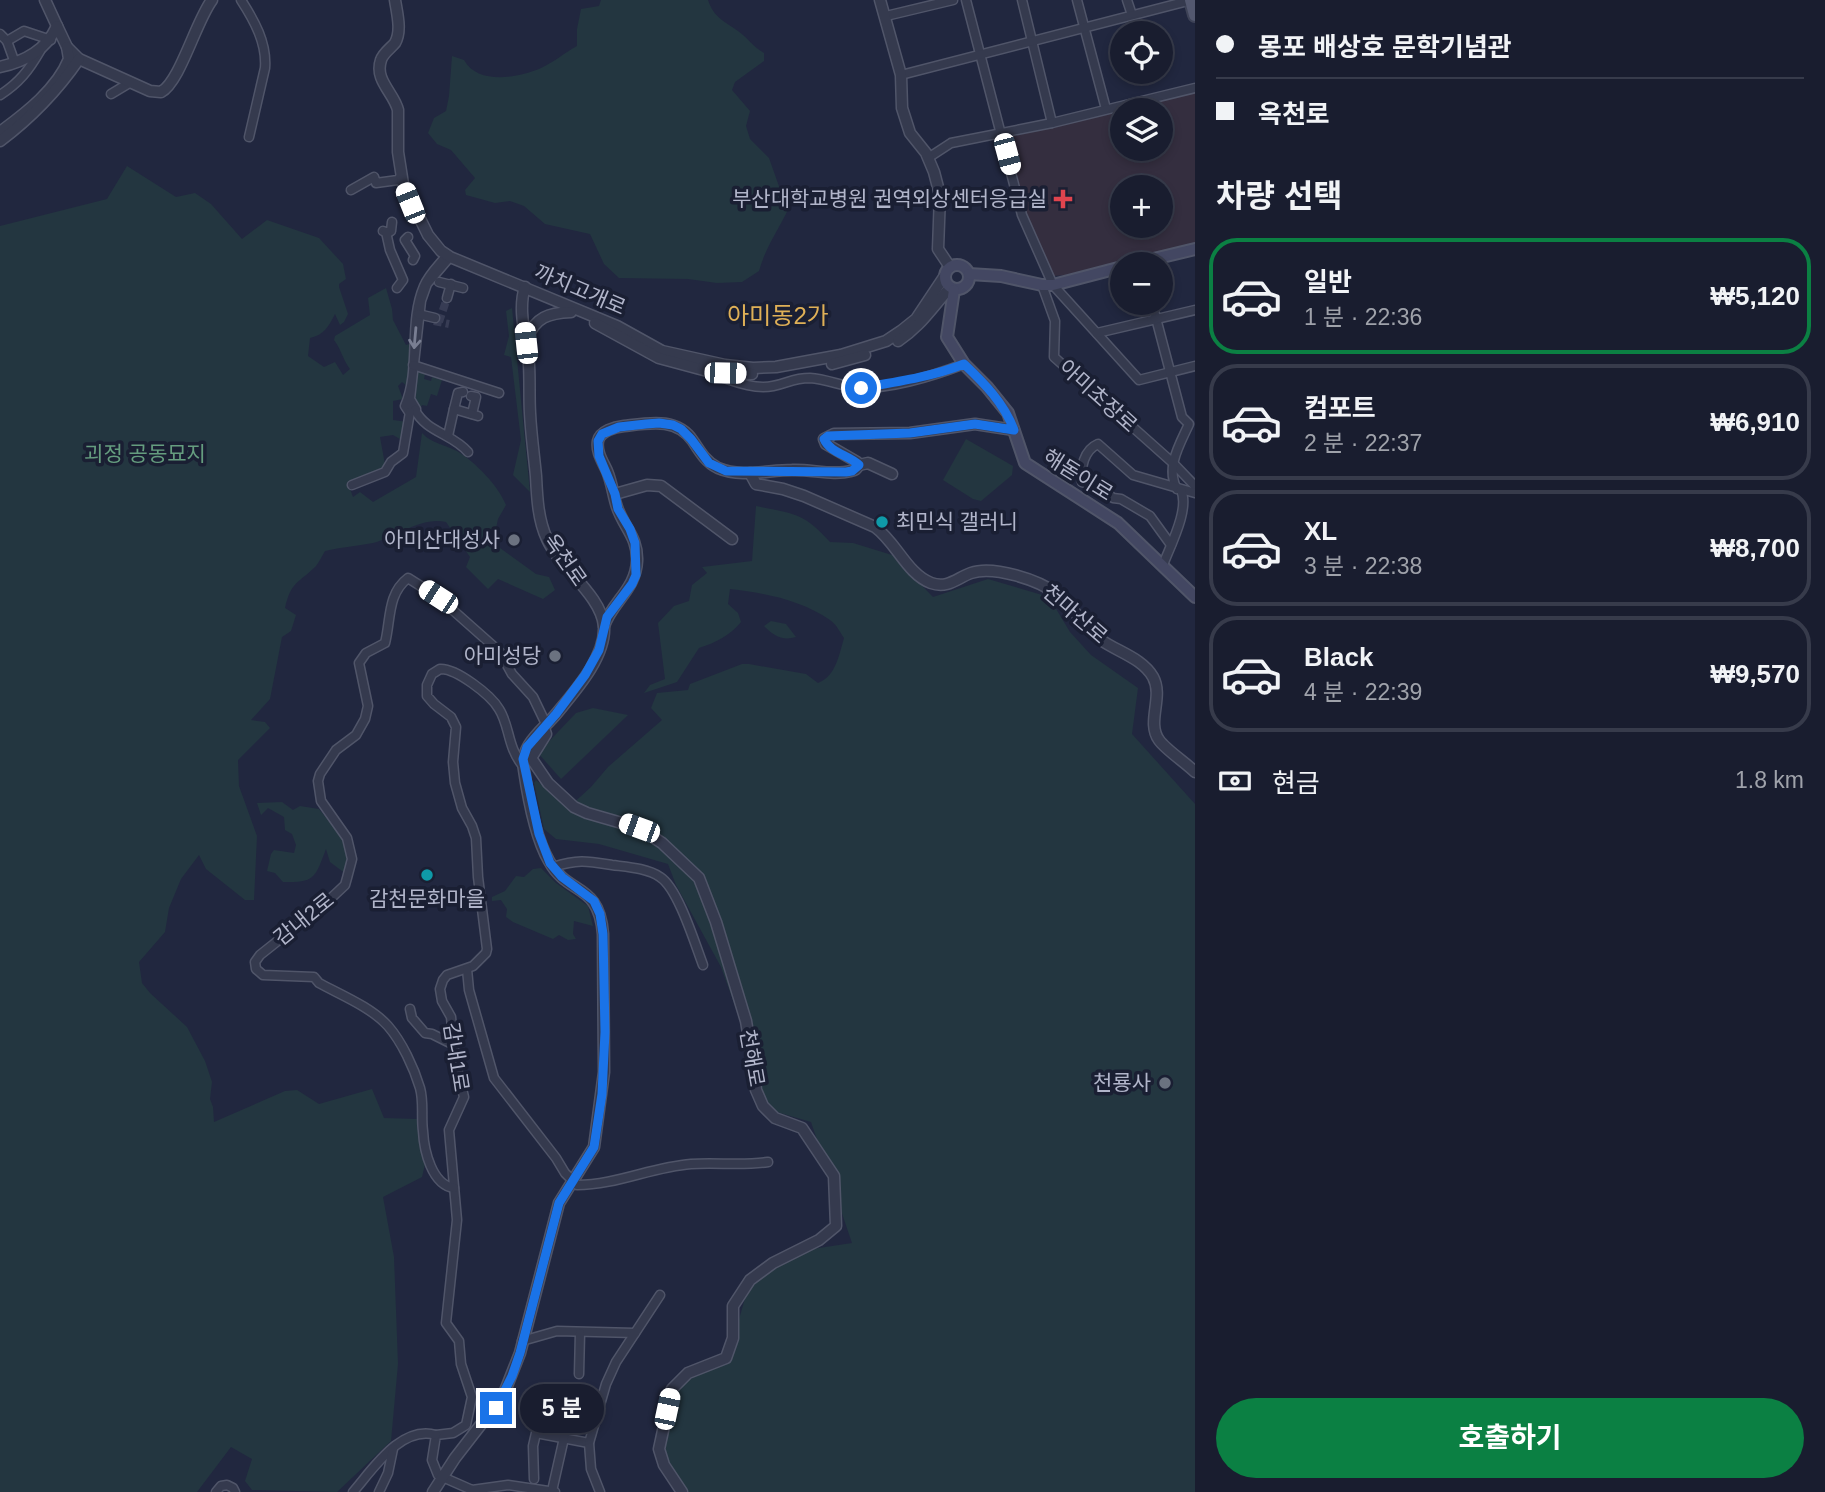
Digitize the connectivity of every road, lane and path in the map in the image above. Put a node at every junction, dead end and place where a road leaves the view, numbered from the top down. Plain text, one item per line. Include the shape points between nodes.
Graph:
1 (45, 0) edge
2 (212, 0) edge
3 (243, 0) edge
4 (395, 0) edge
5 (880, 0) edge
6 (953, 0) edge
7 (966, 0) edge
8 (1022, 0) edge
9 (1077, 0) edge
10 (1127, 0) edge
11 (1192, 0) edge
12 (1132, 15) junction
13 (1195, 15) edge
14 (886, 16) junction
15 (57, 26) junction
16 (1083, 27) junction
17 (3, 38) edge
18 (51, 40) junction
19 (1032, 40) junction
20 (67, 47) junction
21 (40, 51) junction
22 (980, 53) junction
23 (79, 59) junction
24 (15, 64) junction
25 (0, 67) edge
26 (901, 75) junction
27 (131, 82) junction
28 (1195, 88) edge
29 (111, 94) dead end
30 (0, 95) edge
31 (1106, 109) junction
32 (1052, 123) junction
33 (0, 132) edge
34 (1002, 134) junction
35 (251, 137) dead end
36 (0, 141) edge
37 (928, 158) junction
38 (401, 176) junction
39 (351, 190) dead end
40 (392, 222) dead end
41 (408, 237) dead end
42 (1195, 249) edge
43 (1173, 254) edge
44 (416, 255) dead end
45 (447, 257) junction
46 (1110, 270) edge
47 (969, 274) junction
48 (949, 280) junction
49 (439, 282) dead end
50 (451, 284) junction
51 (1048, 285) junction
52 (397, 288) dead end
53 (463, 288) dead end
54 (523, 294) junction
55 (447, 298) tunnel mouth
56 (937, 304) junction
57 (951, 304) junction
58 (1195, 310) edge
59 (571, 312) junction
60 (418, 315) junction
61 (1156, 315) edge
62 (1157, 319) junction
63 (435, 320) tunnel mouth
64 (1097, 333) junction
65 (526, 343) junction
66 (964, 364) junction
67 (1195, 366) edge
68 (413, 367) junction
69 (711, 372) junction
70 (1170, 372) junction
71 (462, 386) junction
72 (499, 394) dead end
73 (454, 409) junction
74 (413, 411) junction
75 (1192, 423) edge
76 (1014, 430) junction
77 (447, 436) junction
78 (468, 452) dead end
79 (1173, 463) junction
80 (859, 465) junction
81 (750, 472) junction
82 (892, 474) dead end
83 (352, 485) dead end
84 (1195, 486) edge
85 (1179, 490) junction
86 (1195, 493) edge
87 (615, 494) junction
88 (732, 539) dead end
89 (1171, 545) junction
90 (1163, 565) junction
91 (1195, 597) edge
92 (596, 604) junction
93 (616, 604) junction
94 (604, 627) junction
95 (545, 725) junction
96 (523, 766) junction
97 (1195, 772) edge
98 (553, 867) junction
99 (704, 965) dead end
100 (467, 969) junction
101 (410, 1009) dead end
102 (454, 1045) junction
103 (768, 1162) dead end
104 (574, 1180) junction
105 (454, 1188) junction
106 (660, 1295) dead end
107 (580, 1333) junction
108 (635, 1333) junction
109 (522, 1341) junction
110 (579, 1374) dead end
111 (436, 1435) junction
112 (564, 1438) junction
113 (589, 1443) junction
114 (393, 1448) junction
115 (441, 1477) junction
116 (534, 1479) dead end
117 (459, 1488) edge
118 (524, 1490) edge
119 (554, 1491) edge
120 (216, 1492) edge
121 (235, 1492) edge
122 (353, 1492) edge
123 (379, 1492) edge
124 (433, 1492) edge
125 (600, 1492) edge
126 (682, 1492) edge

1 - 15 street
2 - 27 street via 168,88 155,92
3 - 35 street via 266,58
4 - 38 street, 까치고개로 via 398,32 381,66 384,86 398,110
5 - 14 street
6 - 14 street
7 - 22 street
8 - 19 street
9 - 16 street
10 - 12 street
11 - 12 street
11 - 13 main road
12 - 16 street
14 - 26 street
15 - 18 street
15 - 20 street
16 - 19 street
16 - 31 street
17 - 18 street via 24,31
17 - 24 street
18 - 21 street
19 - 22 street
19 - 32 street
20 - 23 street
20 - 33 street via 69,59 54,84
21 - 24 street
21 - 30 street via 29,71
22 - 26 street
22 - 34 street
23 - 27 street
23 - 36 street via 58,89
24 - 25 street
26 - 37 street via 902,108 910,133
27 - 29 street
28 - 31 street
31 - 32 street
32 - 34 street
34 - 37 street via 948,144
34 - 51 street via 1022,215
37 - 48 street via 940,195 938,249
38 - 39 street via 376,183 374,177
38 - 45 street, 까치고개로 via 428,235
40 - 52 street via 391,230 385,231 403,280
41 - 44 street via 405,240
42 - 43 main road
45 - 54 street, 까치고개로
45 - 54 street
45 - 60 street via 425,282
46 - 51 main road
47 - 48 main road via 961,266
47 - 48 main road via 966,286
47 - 51 main road
48 - 54 street, 까치고개로 via 916,319 886,341 805,363 753,368 662,351 617,326
48 - 56 street
48 - 57 main road, 해돋이로
49 - 50 street
50 - 53 street
50 - 55 street
51 - 64 street
51 - 79 street, 아미초장로 via 1055,321 1054,357
54 - 59 street
54 - 65 street, 옥천로
56 - 57 street via 945,300
56 - 69 street via 913,331 888,347 845,361 777,373
57 - 66 main road, 해돋이로 via 947,337
58 - 62 street
59 - 65 street via 539,320
59 - 69 street via 659,358
60 - 63 street
60 - 68 street
61 - 62 street
62 - 64 street
62 - 70 street
64 - 70 street via 1139,380
65 - 92 street, 옥천로 via 540,520 555,553
66 - 69 street via 861,388 814,379 759,388
66 - 76 main road, 해돋이로 via 1008,413
67 - 70 street
68 - 71 street
68 - 74 street via 405,407
70 - 75 street via 1182,417
71 - 72 street
71 - 73 street
71 - 73 street via 476,397 475,415
73 - 77 street
74 - 77 street
74 - 83 street via 403,453 386,472
75 - 79 street
76 - 80 street via 975,424 910,433 834,434 824,439 827,446
76 - 90 main road, 해돋이로 via 1025,463 1118,523
77 - 78 street
79 - 84 street, 아미초장로
79 - 85 street via 1172,480
80 - 81 street via 846,472
80 - 82 street via 867,463
81 - 87 street via 726,471 709,463 673,425 619,427 602,434 598,441 599,456
81 - 97 street, 천마산로 via 756,484 804,496 875,527 928,582 953,583 986,570 1041,583 1057,593 1101,641 1144,666 1157,692 1155,734
85 - 86 street
85 - 89 street via 1184,500
85 - 89 street via 1133,475 1098,444 1082,463 1082,482 1097,485 1150,516
87 - 88 street via 661,486
87 - 93 street via 637,559 635,578
89 - 90 street
90 - 91 main road, 해돋이로
92 - 93 street
92 - 94 street, 옥천로
93 - 94 street
94 - 95 street via 591,666
95 - 96 street via 527,747
95 - 105 street, 감내2로 via 533,697 500,652 438,597 408,578 403,582 389,606 385,643 366,653 359,663 368,706 360,732 336,750 318,780 321,801 347,838 352,859 347,878 337,893 255,962 263,975 314,977 388,1026 420,1089 422,1132 436,1176
95 - 126 street, 천해로 via 546,734 531,758 548,783 574,807 639,828 699,878 746,1021 755,1090 775,1118 802,1128 834,1176 836,1226 750,1280 733,1306 733,1338 726,1358 688,1373 671,1389 659,1449
96 - 98 street via 539,834
96 - 100 street, 감내1로 via 493,702 452,671 440,669 432,674 427,696 455,723 456,792 476,838 487,949
98 - 99 street via 579,860 658,875 667,882
98 - 104 street via 594,901 603,934 605,1032 600,1115 594,1147
100 - 102 street, 감내1로 via 447,975 440,985
100 - 104 street via 494,1077
101 - 102 street via 425,1033
102 - 105 street, 감내1로 via 464,1097 449,1130
103 - 104 street via 689,1164 604,1183 577,1185
104 - 109 street via 553,1221
105 - 111 street, 감내1로 via 457,1236 446,1323 459,1341 472,1397 466,1425
106 - 108 street
107 - 108 street
107 - 109 street via 557,1331
107 - 110 street
108 - 113 street via 616,1362
109 - 115 street via 503,1396
111 - 114 street via 414,1435
111 - 115 street via 432,1460
112 - 113 street
112 - 116 street via 536,1433
112 - 119 street
113 - 125 street via 591,1469
114 - 122 street
114 - 123 street
115 - 117 street
115 - 124 street
117 - 118 street via 508,1485
118 - 119 street
120 - 121 street via 227,1485

